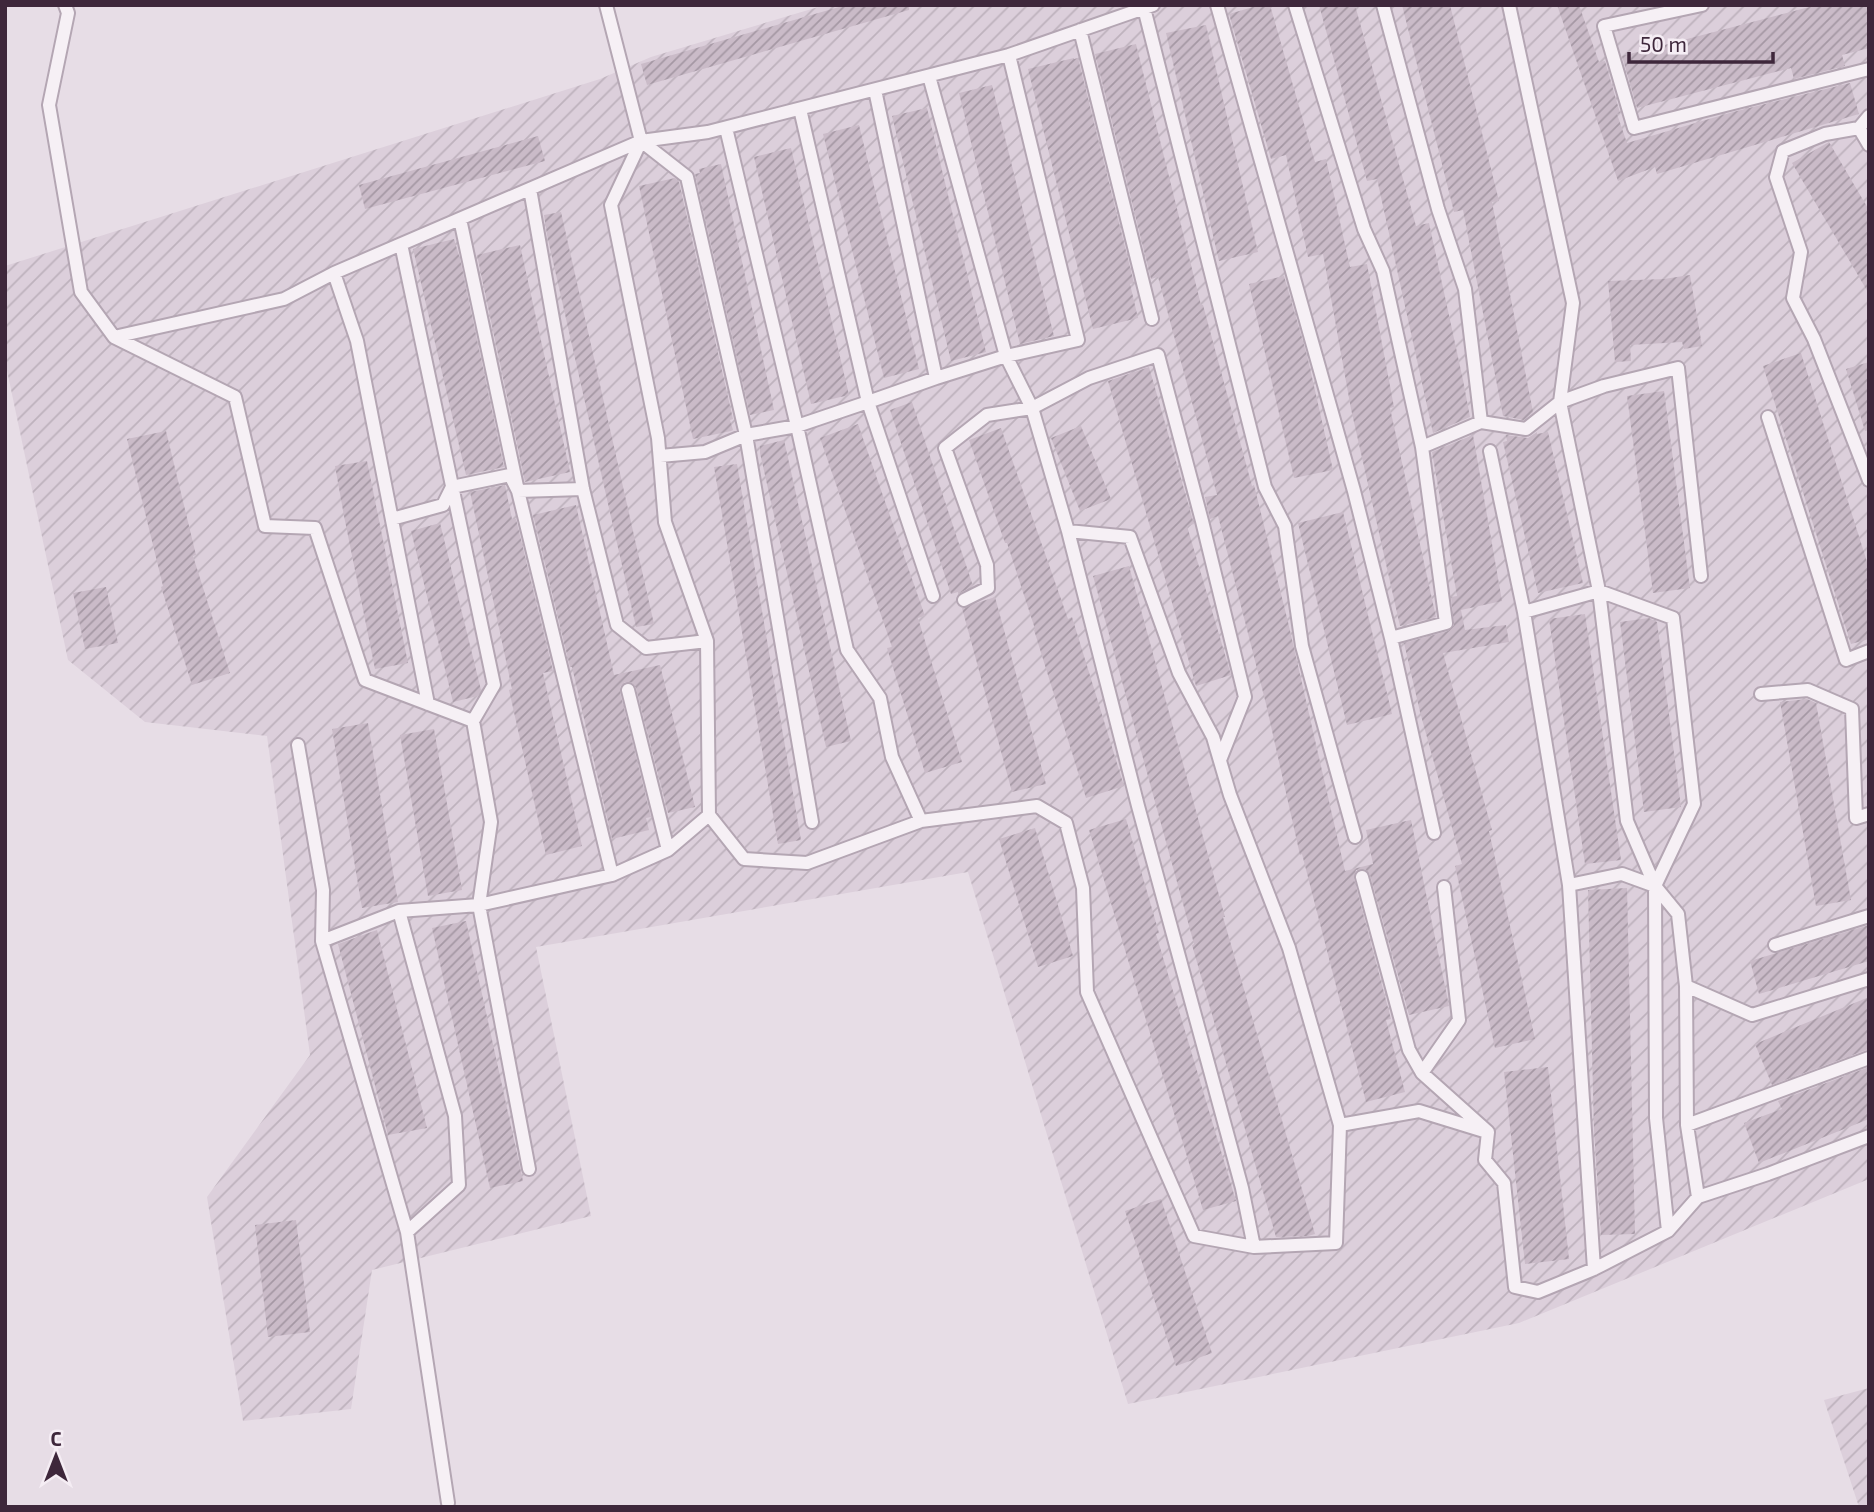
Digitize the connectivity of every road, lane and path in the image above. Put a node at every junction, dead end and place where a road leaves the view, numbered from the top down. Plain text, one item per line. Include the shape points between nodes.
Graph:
1 (65, 5) edge
2 (606, 5) edge
3 (1217, 5) edge
4 (1294, 5) edge
5 (1383, 5) edge
6 (1509, 5) edge
7 (1702, 5) edge
8 (1149, 7) edge
9 (1080, 30) junction
10 (1009, 55) junction
11 (1869, 69) edge
12 (929, 76) junction
13 (875, 90) junction
14 (800, 109) junction
15 (1869, 116) edge
16 (726, 128) junction
17 (1859, 128) junction
18 (641, 141) junction
19 (1869, 145) edge
20 (530, 189) junction
21 (460, 219) junction
22 (401, 244) junction
23 (334, 273) junction
24 (1152, 319) dead end
25 (114, 337) junction
26 (1006, 356) junction
27 (936, 379) junction
28 (1560, 401) junction
29 (868, 402) junction
30 (1032, 408) junction
31 (1768, 416) dead end
32 (1481, 422) junction
33 (797, 426) junction
34 (746, 435) junction
35 (1422, 447) junction
36 (1490, 451) dead end
37 (660, 456) junction
38 (1869, 480) edge
39 (452, 487) junction
40 (583, 489) junction
41 (518, 491) junction
42 (391, 519) junction
43 (1068, 531) junction
44 (1701, 576) dead end
45 (1599, 591) junction
46 (933, 596) dead end
47 (964, 600) dead end
48 (1524, 612) junction
49 (1391, 638) junction
50 (707, 640) junction
51 (1869, 651) edge
52 (628, 690) dead end
53 (1761, 694) dead end
54 (428, 704) junction
55 (473, 721) junction
56 (298, 745) dead end
57 (1220, 760) junction
58 (1869, 814) edge
59 (709, 815) junction
60 (921, 821) junction
61 (812, 822) dead end
62 (1434, 833) dead end
63 (1355, 837) dead end
64 (668, 850) junction
65 (612, 875) junction
66 (1362, 877) dead end
67 (1569, 885) junction
68 (1656, 886) junction
69 (1444, 887) dead end
70 (479, 905) junction
71 (399, 911) junction
72 (1869, 916) edge
73 (322, 941) junction
74 (1775, 945) dead end
75 (1869, 979) edge
76 (1686, 986) junction
77 (1869, 1058) edge
78 (1422, 1073) junction
79 (1340, 1125) junction
80 (1687, 1125) junction
81 (1488, 1132) junction
82 (1869, 1136) edge
83 (529, 1170) dead end
84 (1698, 1197) junction
85 (1668, 1231) junction
86 (407, 1232) junction
87 (1254, 1247) junction
88 (1594, 1269) junction
89 (449, 1503) dead end

1 - 25 lane via 68,13 49,105 81,292
2 - 18 lane
3 - 49 lane
4 - 35 lane via 1364,229 1383,271
5 - 32 lane via 1438,209 1465,289
6 - 28 lane via 1573,303
7 - 11 lane via 1604,26 1634,128
8 - 9 lane
8 - 63 lane via 1265,487 1285,526 1303,646
9 - 10 lane
9 - 24 lane
10 - 12 lane
10 - 26 lane via 1078,340
12 - 13 lane
12 - 26 lane
13 - 14 lane
13 - 27 lane
14 - 16 lane
14 - 29 lane
15 - 17 lane
16 - 18 lane
16 - 33 lane
17 - 19 lane
17 - 38 lane via 1825,134 1783,151 1776,177 1801,252 1793,298 1814,339
18 - 20 lane
18 - 34 lane via 687,177
18 - 37 lane via 611,205
20 - 21 lane
20 - 40 lane
21 - 22 lane
21 - 41 lane
22 - 23 lane
22 - 39 lane
23 - 25 lane via 284,299
23 - 42 lane via 357,341
25 - 54 lane via 235,397 265,526 314,528 365,680
26 - 27 lane
26 - 30 lane
27 - 29 lane
28 - 32 lane via 1526,429
28 - 44 lane via 1678,368
28 - 45 lane
29 - 33 lane
29 - 46 lane
30 - 43 lane
30 - 47 lane via 987,415 945,448 987,565 988,588
30 - 57 lane via 1089,379 1158,355 1245,697
31 - 51 lane via 1846,660
32 - 35 lane
33 - 34 lane
33 - 60 lane via 846,650 880,698 892,757
34 - 37 lane via 705,452
34 - 61 lane
35 - 49 lane via 1446,623
36 - 48 lane
37 - 50 lane via 665,522
39 - 41 lane via 510,475
39 - 42 lane via 443,505
39 - 55 lane via 494,685
40 - 41 lane
40 - 50 lane via 617,625 646,648
41 - 65 lane
42 - 54 lane
43 - 57 lane via 1130,537 1179,673
43 - 87 lane
45 - 48 lane
45 - 68 lane via 1627,821
45 - 68 lane via 1672,618 1676,635 1694,804
48 - 67 lane
49 - 62 lane
50 - 59 lane
52 - 64 lane
53 - 58 lane via 1808,690 1852,709 1856,818
54 - 55 lane
55 - 70 lane via 491,822
56 - 73 lane via 323,890
57 - 79 lane via 1289,948
59 - 60 lane via 744,859 807,863
59 - 64 lane
60 - 87 lane via 1037,806 1066,823 1083,888 1087,992 1194,1236
64 - 65 lane
65 - 70 lane
66 - 78 lane via 1409,1050
67 - 68 lane via 1622,874
67 - 88 lane
68 - 76 lane via 1678,914
68 - 85 lane via 1656,1118
69 - 78 lane via 1459,1020
70 - 71 lane
70 - 83 lane
71 - 73 lane
71 - 86 lane via 455,1116 459,1185
72 - 74 lane
73 - 86 lane
75 - 76 lane via 1752,1015
76 - 80 lane
77 - 80 lane
78 - 81 lane
79 - 81 lane via 1419,1111
79 - 87 lane via 1336,1243
80 - 84 lane
81 - 88 lane via 1485,1160 1504,1183 1515,1287 1538,1292
82 - 84 lane
84 - 85 lane
85 - 88 lane
86 - 89 lane

